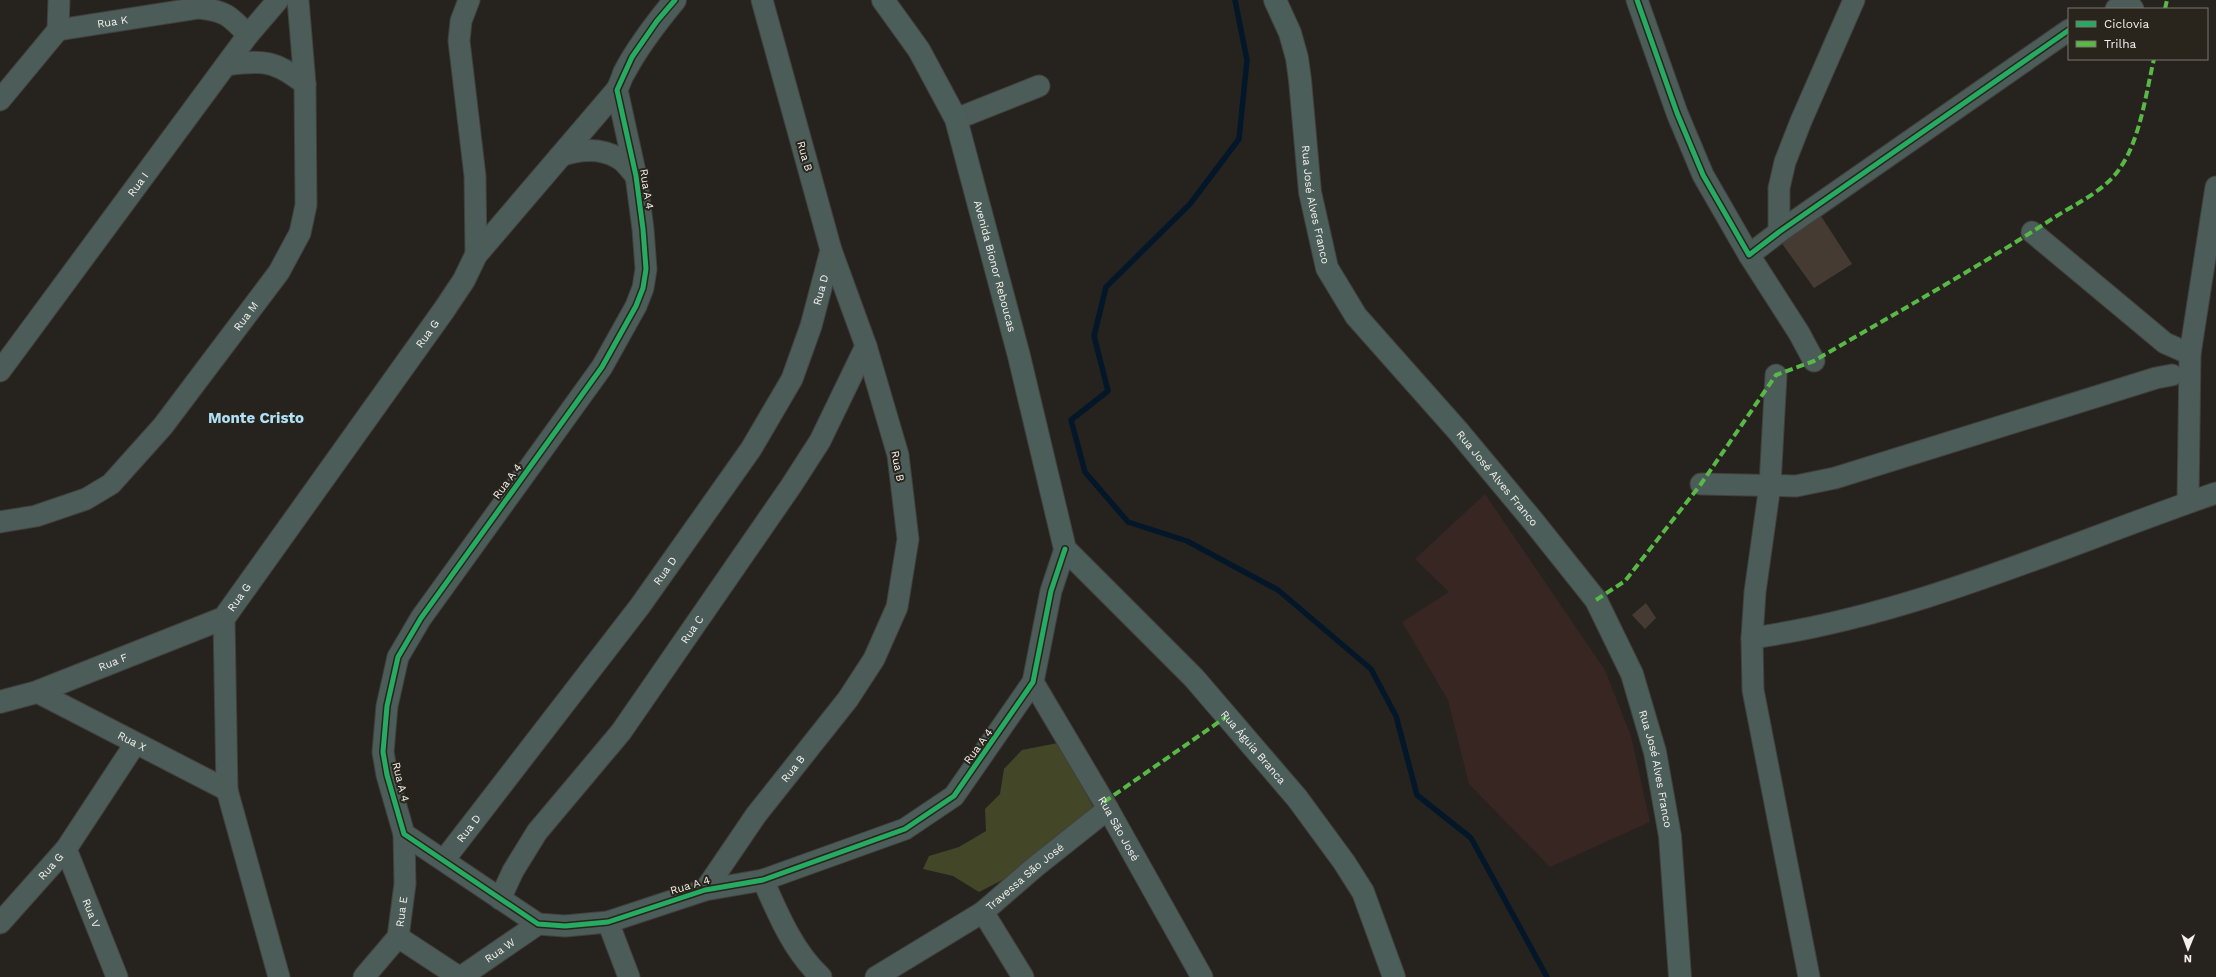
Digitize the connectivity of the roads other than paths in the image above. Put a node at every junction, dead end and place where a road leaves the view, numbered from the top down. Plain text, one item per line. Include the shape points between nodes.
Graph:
1 (60, 0) edge
2 (278, 0) edge
3 (298, 0) edge
4 (469, 0) edge
5 (675, 0) edge
6 (762, 0) edge
7 (883, 0) edge
8 (1275, 0) edge
9 (1637, 0) edge
10 (1854, 0) edge
11 (58, 30) junction
12 (2068, 31) edge
13 (248, 35) junction
14 (226, 65) junction
15 (621, 81) junction
16 (305, 84) junction
17 (1039, 86) dead end
18 (0, 100) edge
19 (956, 119) junction
20 (560, 156) junction
21 (636, 176) junction
22 (2216, 187) edge
23 (1779, 232) junction
24 (2032, 232) dead end
25 (831, 250) junction
26 (476, 255) junction
27 (1749, 255) junction
28 (866, 346) junction
29 (2190, 354) junction
30 (1814, 361) dead end
31 (0, 371) edge
32 (1776, 375) dead end
33 (2172, 375) dead end
34 (1701, 484) dead end
35 (1770, 485) junction
36 (2216, 493) edge
37 (2188, 502) junction
38 (0, 522) edge
39 (1065, 549) junction
40 (224, 618) junction
41 (1752, 638) junction
42 (1033, 682) junction
43 (37, 692) junction
44 (0, 702) edge
45 (135, 744) junction
46 (227, 790) junction
47 (1108, 809) junction
48 (404, 834) junction
49 (66, 849) junction
50 (444, 860) junction
51 (763, 880) junction
52 (705, 890) junction
53 (500, 899) junction
54 (984, 912) junction
55 (608, 922) junction
56 (0, 923) edge
57 (538, 924) junction
58 (398, 937) junction
59 (116, 977) edge
60 (279, 977) edge
61 (364, 977) edge
62 (460, 977) edge
63 (629, 977) edge
64 (821, 977) edge
65 (876, 977) edge
66 (1023, 977) edge
67 (1202, 977) edge
68 (1394, 977) edge
69 (1680, 977) edge
70 (1809, 977) edge

1 - 11 street
2 - 13 street, Rua I
3 - 16 street, Rua M
4 - 26 street, Rua G via 461,21 459,41 475,176
5 - 15 street via 632,57
6 - 25 street, Rua B
7 - 19 main road, Avenida Bionor Reboucas via 919,50
8 - 69 main road, Rua José Alves Franco via 1290,33 1297,58 1310,192 1327,268 1356,316 1468,443 1596,600 1632,674 1655,752 1670,836
9 - 27 street via 1677,113 1703,175
10 - 23 street via 1785,162 1779,188
11 - 13 street, Rua K via 199,8 220,10
11 - 18 street
12 - 23 street
13 - 14 street, Rua I
14 - 16 street via 255,61 271,64 288,70
14 - 31 street, Rua I
15 - 20 street
15 - 21 street, Rua A 4
16 - 38 street, Rua M via 306,205 300,233 279,272 163,426 110,484 86,499 36,516
17 - 19 street
19 - 39 main road, Avenida Bionor Reboucas via 1019,356
20 - 21 street via 580,150 599,151 619,158
20 - 26 street
21 - 48 street, Rua A 4 via 646,269 643,288 636,306 602,367 421,618 398,658 387,706 383,752
22 - 29 street
23 - 27 street
24 - 29 street via 2165,343
25 - 28 street, Rua B
25 - 50 street, Rua D via 811,326 792,379 751,449 640,606
26 - 40 street, Rua G via 464,280 444,310
27 - 30 street
28 - 52 street, Rua B via 898,455 903,493 908,540 897,607 874,659 848,699 756,815
28 - 53 street, Rua C via 820,441 791,486 621,732 537,832
29 - 37 street
32 - 35 street
33 - 35 street via 1835,478 1796,486
34 - 35 street
35 - 41 street via 1760,544
36 - 37 street
37 - 41 street via 1976,582 1854,619 1801,631
39 - 42 street via 1056,573
39 - 68 main road, Rua Águia Branca via 1194,678 1297,798 1363,892
40 - 43 street, Rua F
40 - 46 street
41 - 70 street via 1753,690
42 - 47 street, Rua São José
42 - 51 street, Rua A 4 via 954,796 905,829
43 - 44 street, Rua F
43 - 45 street, Rua X
45 - 46 street, Rua X
45 - 49 street, Rua G
46 - 60 street
47 - 54 street, Travessa São José via 1035,867
47 - 67 street, Rua São José
48 - 50 street, Rua A 4
48 - 58 street, Rua E via 405,884
49 - 56 street, Rua G
49 - 59 street, Rua V
50 - 53 street, Rua A 4
51 - 52 street, Rua A 4
51 - 64 street via 798,950
52 - 55 street, Rua A 4
53 - 57 street, Rua A 4
54 - 65 street
54 - 66 street, Travessa São José
55 - 57 street, Rua A 4 via 565,926
55 - 63 street
57 - 62 street, Rua W
58 - 61 street, Rua E
58 - 62 street, Rua W

